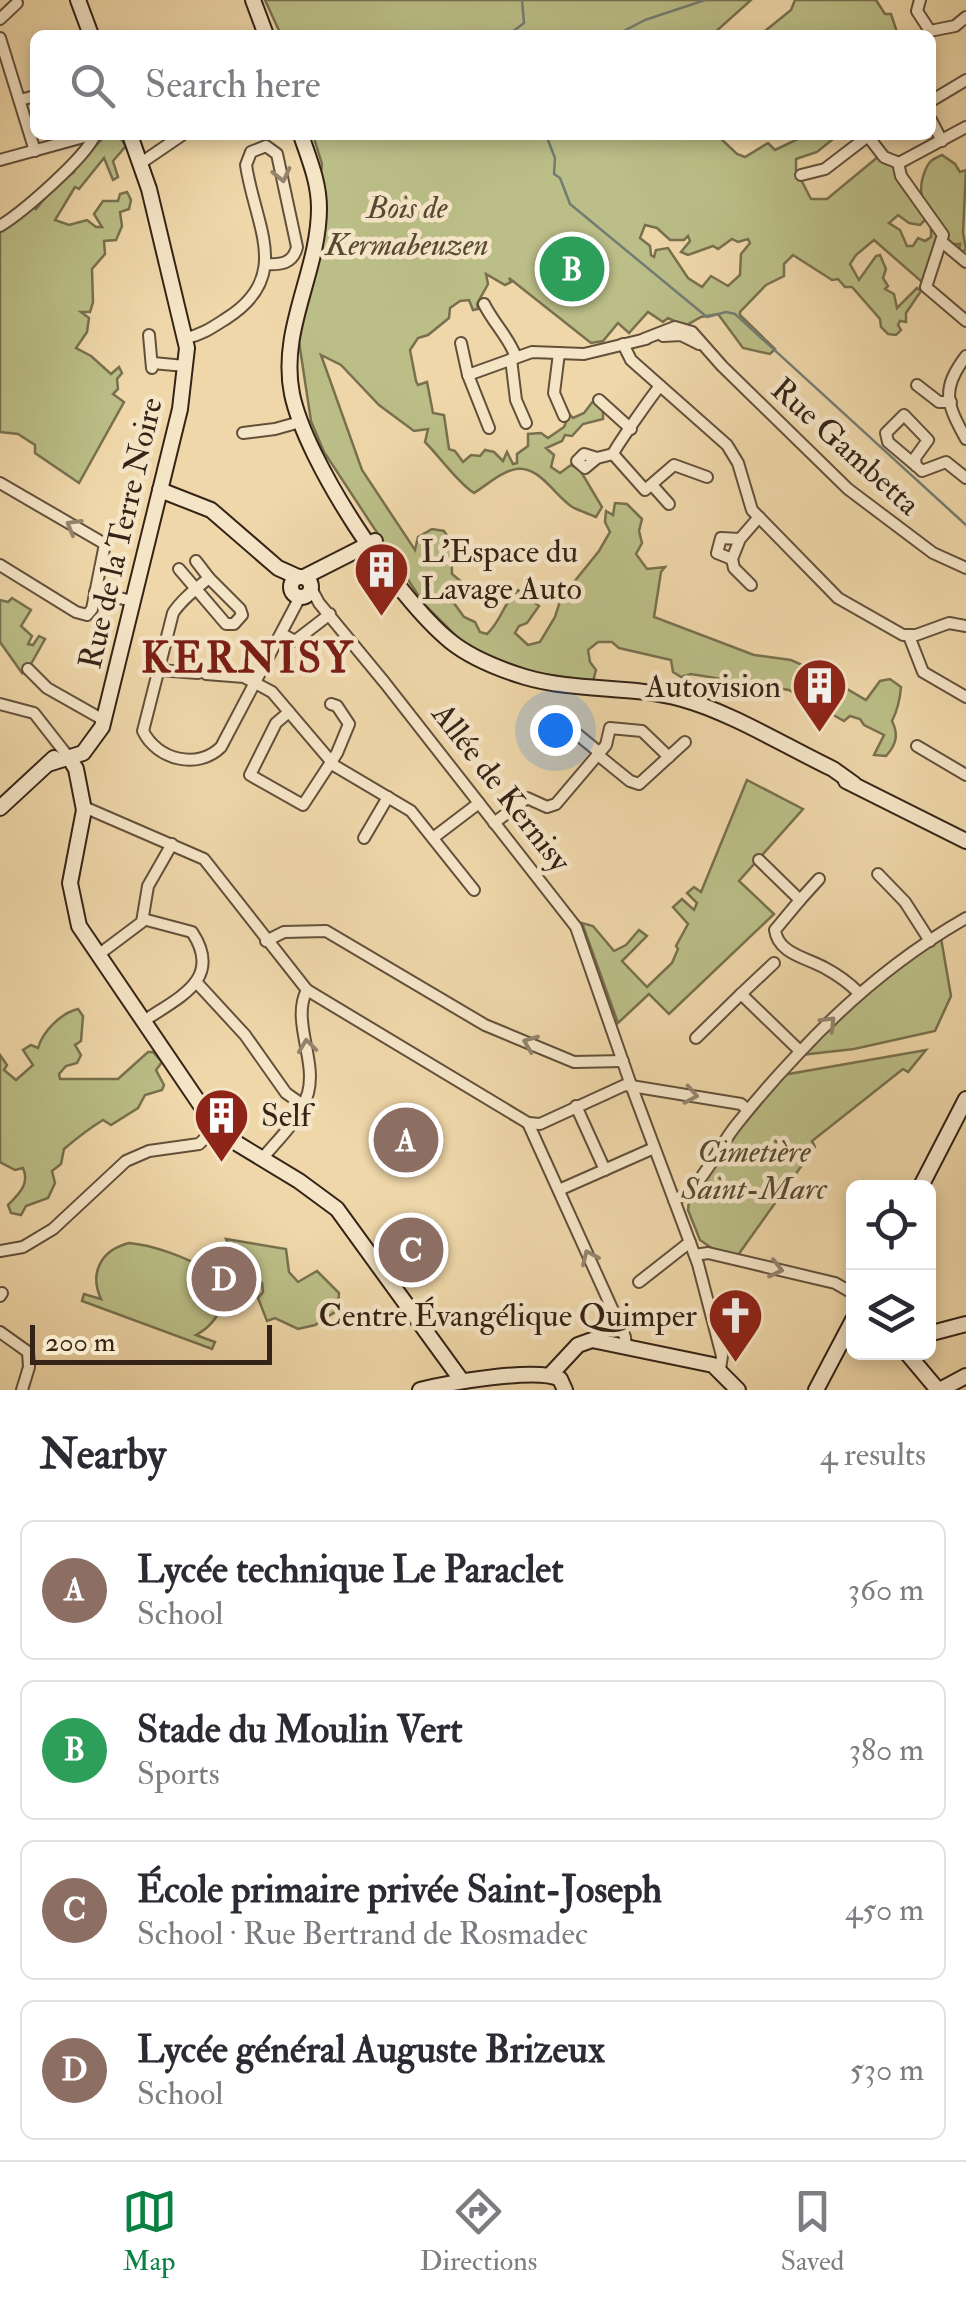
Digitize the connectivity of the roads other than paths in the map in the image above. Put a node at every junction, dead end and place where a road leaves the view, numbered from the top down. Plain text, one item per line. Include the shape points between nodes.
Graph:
1 (78, 0) edge
2 (253, 0) edge
3 (920, 0) edge
4 (18, 2) edge
5 (966, 17) edge
6 (0, 19) edge
7 (89, 30) edge
8 (264, 30) edge
9 (929, 30) edge
10 (935, 30) edge
11 (0, 38) edge
12 (966, 80) edge
13 (30, 97) edge
14 (936, 98) edge
15 (20, 100) junction
16 (966, 127) edge
17 (936, 130) edge
18 (30, 134) edge
19 (32, 140) edge
20 (75, 140) edge
21 (92, 140) edge
22 (132, 140) edge
23 (175, 140) edge
24 (302, 140) edge
25 (865, 140) edge
26 (873, 140) edge
27 (942, 141) junction
28 (35, 151) junction
29 (0, 160) edge
30 (141, 163) junction
31 (900, 165) junction
32 (801, 175) dead end
33 (0, 226) edge
34 (942, 242) junction
35 (966, 262) edge
36 (265, 264) junction
37 (484, 304) dead end
38 (966, 321) edge
39 (149, 335) dead end
40 (186, 338) junction
41 (461, 343) dead end
42 (623, 344) junction
43 (559, 352) junction
44 (966, 356) edge
45 (513, 358) junction
46 (184, 366) junction
47 (468, 375) junction
48 (917, 385) dead end
49 (660, 386) junction
50 (599, 400) dead end
51 (951, 402) junction
52 (564, 416) dead end
53 (300, 422) junction
54 (526, 423) dead end
55 (489, 428) dead end
56 (631, 429) junction
57 (243, 432) dead end
58 (966, 439) edge
59 (613, 454) junction
60 (597, 458) dead end
61 (916, 466) junction
62 (707, 478) dead end
63 (966, 478) edge
64 (0, 483) edge
65 (652, 485) junction
66 (160, 490) junction
67 (670, 504) dead end
68 (759, 517) junction
69 (740, 539) junction
70 (367, 551) junction
71 (732, 560) junction
72 (196, 561) dead end
73 (0, 565) edge
74 (966, 568) edge
75 (179, 569) dead end
76 (209, 578) junction
77 (751, 585) dead end
78 (305, 587) junction
79 (196, 589) junction
80 (95, 592) junction
81 (132, 601) junction
82 (330, 614) junction
83 (966, 626) edge
84 (286, 636) dead end
85 (909, 636) junction
86 (28, 669) dead end
87 (158, 670) junction
88 (256, 683) junction
89 (966, 697) edge
90 (0, 704) edge
91 (331, 704) dead end
92 (289, 712) junction
93 (560, 720) dead end
94 (99, 723) junction
95 (685, 742) dead end
96 (917, 746) dead end
97 (599, 754) junction
98 (68, 756) junction
99 (669, 757) junction
100 (330, 762) junction
101 (966, 774) edge
102 (388, 797) junction
103 (479, 803) junction
104 (84, 807) junction
105 (0, 808) edge
106 (494, 822) junction
107 (364, 838) dead end
108 (433, 838) junction
109 (966, 840) edge
110 (172, 844) junction
111 (759, 860) dead end
112 (878, 874) dead end
113 (819, 879) dead end
114 (474, 890) dead end
115 (800, 900) junction
116 (966, 918) edge
117 (143, 919) junction
118 (266, 941) junction
119 (930, 941) junction
120 (98, 955) junction
121 (774, 962) dead end
122 (198, 984) junction
123 (307, 990) junction
124 (859, 993) junction
125 (741, 994) junction
126 (144, 1021) junction
127 (696, 1038) dead end
128 (800, 1051) junction
129 (623, 1060) junction
130 (631, 1085) junction
131 (966, 1099) edge
132 (303, 1105) junction
133 (576, 1106) junction
134 (748, 1110) junction
135 (528, 1123) junction
136 (218, 1126) junction
137 (654, 1148) junction
138 (262, 1159) junction
139 (605, 1170) junction
140 (924, 1180) edge
141 (558, 1190) junction
142 (674, 1200) junction
143 (690, 1242) junction
144 (0, 1251) edge
145 (695, 1255) junction
146 (639, 1282) dead end
147 (846, 1290) edge
148 (966, 1324) edge
149 (0, 1332) edge
150 (936, 1332) edge
151 (846, 1333) edge
152 (626, 1347) junction
153 (443, 1359) junction
154 (913, 1360) edge
155 (720, 1369) junction
156 (551, 1374) junction
157 (966, 1376) edge
158 (462, 1382) junction
159 (437, 1388) edge
160 (22, 1390) edge
161 (420, 1390) edge
162 (565, 1390) edge
163 (738, 1390) edge
164 (816, 1390) edge
165 (939, 1390) edge

1 - 7 street
2 - 8 street
3 - 9 street via 916,8
4 - 6 street
5 - 10 street
11 - 15 street
12 - 14 street
13 - 15 street
15 - 18 street
16 - 27 street
17 - 27 street
19 - 28 street
20 - 28 street
21 - 33 street
22 - 30 street, Rue de la Terre Noire
23 - 30 street
24 - 53 street via 319,210 290,349
25 - 32 street via 825,169
26 - 31 street
27 - 31 street
28 - 29 street
30 - 40 street, Rue de la Terre Noire
31 - 34 street
34 - 35 street
34 - 38 street via 926,287
36 -> 36 street via 246,165 252,152 266,146 278,158 297,248 286,262
36 - 40 street via 248,304
37 - 45 street via 507,334
39 - 46 street, Rue de la Terre Noire via 153,366
40 - 46 street, Rue de la Terre Noire
41 - 47 street
42 - 43 street via 584,354
42 - 49 street
42 - 74 street, Rue Gambetta via 686,333 856,496 933,554
43 - 45 street
43 - 52 street via 554,393
44 - 51 street via 949,381
45 - 47 street
45 - 54 street via 516,400
46 - 66 street, Rue de la Terre Noire
47 - 55 street
48 - 51 street via 939,402
49 - 56 street
49 - 68 street via 730,449
50 - 56 street
51 - 58 street
53 - 57 street
53 - 70 street
56 - 59 street
59 - 60 street
59 - 65 street via 644,489
61 - 61 street via 886,440 904,414 928,440
61 - 63 street via 926,472 948,463
62 - 65 street via 674,466
80 -> 64 street via 105,544
65 - 67 street
66 - 78 street, Allée de Kernisy via 208,508
66 - 81 street, Rue de la Terre Noire
68 - 69 street
68 - 85 street via 838,598
69 - 71 street
69 - 71 street via 721,538 716,550
70 - 78 street
70 - 109 street via 458,648 559,685 688,701
71 - 77 street
72 - 76 street
73 - 80 street via 81,614 90,612
75 - 79 street
76 - 79 street
76 - 79 street via 240,610 238,621 226,624
78 - 82 street, Allée de Kernisy
78 - 88 street
79 - 87 street via 172,613
80 - 81 street
81 - 94 street, Rue de la Terre Noire
82 - 84 street via 295,642
82 - 103 street, Allée de Kernisy
83 - 85 street via 949,623
85 - 89 street via 924,672
86 - 94 street
87 - 88 street
87 - 88 street via 144,734 187,761 205,759 221,747
88 - 92 street
90 - 98 street via 34,713
91 - 100 street via 348,724
92 - 100 street
92 - 100 street via 274,726 251,776 303,805
93 - 97 street
94 - 98 street, Rue de la Terre Noire via 83,748
95 - 99 street
96 - 101 street
97 - 99 street via 639,784
97 - 99 street via 610,728 642,730
97 - 106 street via 553,806 527,798
98 - 104 street
98 - 105 street via 48,764
100 - 102 street
102 - 107 street
102 - 108 street via 411,811
103 - 106 street, Allée de Kernisy
103 - 108 street
104 - 110 street
104 - 120 street via 70,883 77,922
106 - 129 street, Allée de Kernisy via 576,927
108 - 114 street
110 - 117 street via 148,886
110 - 118 street via 206,862
111 - 115 street
112 - 119 street
113 - 115 street
115 - 124 street via 777,926 776,938
116 - 119 street
117 - 120 street
117 - 122 street via 192,932 200,953
118 - 123 street
129 -> 118 street via 574,1062 484,1025 326,931 284,932
119 - 124 street
120 - 126 street
121 - 125 street
122 - 126 street
122 - 132 street
132 -> 123 street via 310,1083 301,1003
123 - 135 street
128 -> 124 street
125 - 127 street
125 - 128 street
126 - 136 street
128 - 134 street
129 - 130 street, Allée de Kernisy
130 - 133 street
130 -> 134 street
130 - 137 street, Allée de Kernisy
131 - 140 street
132 - 138 street
133 - 135 street
133 - 139 street
134 - 142 street via 689,1191
135 - 141 street
136 - 138 street
136 - 144 street via 199,1144 126,1160 53,1228 24,1247
137 - 139 street
137 - 142 street, Allée de Kernisy
138 - 153 street via 337,1209
139 - 141 street
152 -> 141 street
142 - 143 street, Allée de Kernisy
143 - 145 street, Allée de Kernisy
143 - 146 street
145 -> 147 street via 708,1252
145 - 155 street, Allée de Kernisy
148 - 150 street
149 - 160 street via 28,1352
151 - 164 street
152 - 155 street
152 - 156 street via 582,1342
153 - 158 street
153 - 159 street
154 - 165 street
155 - 163 street
156 - 158 street
156 - 162 street
157 - 165 street
158 - 159 street
159 - 161 street

